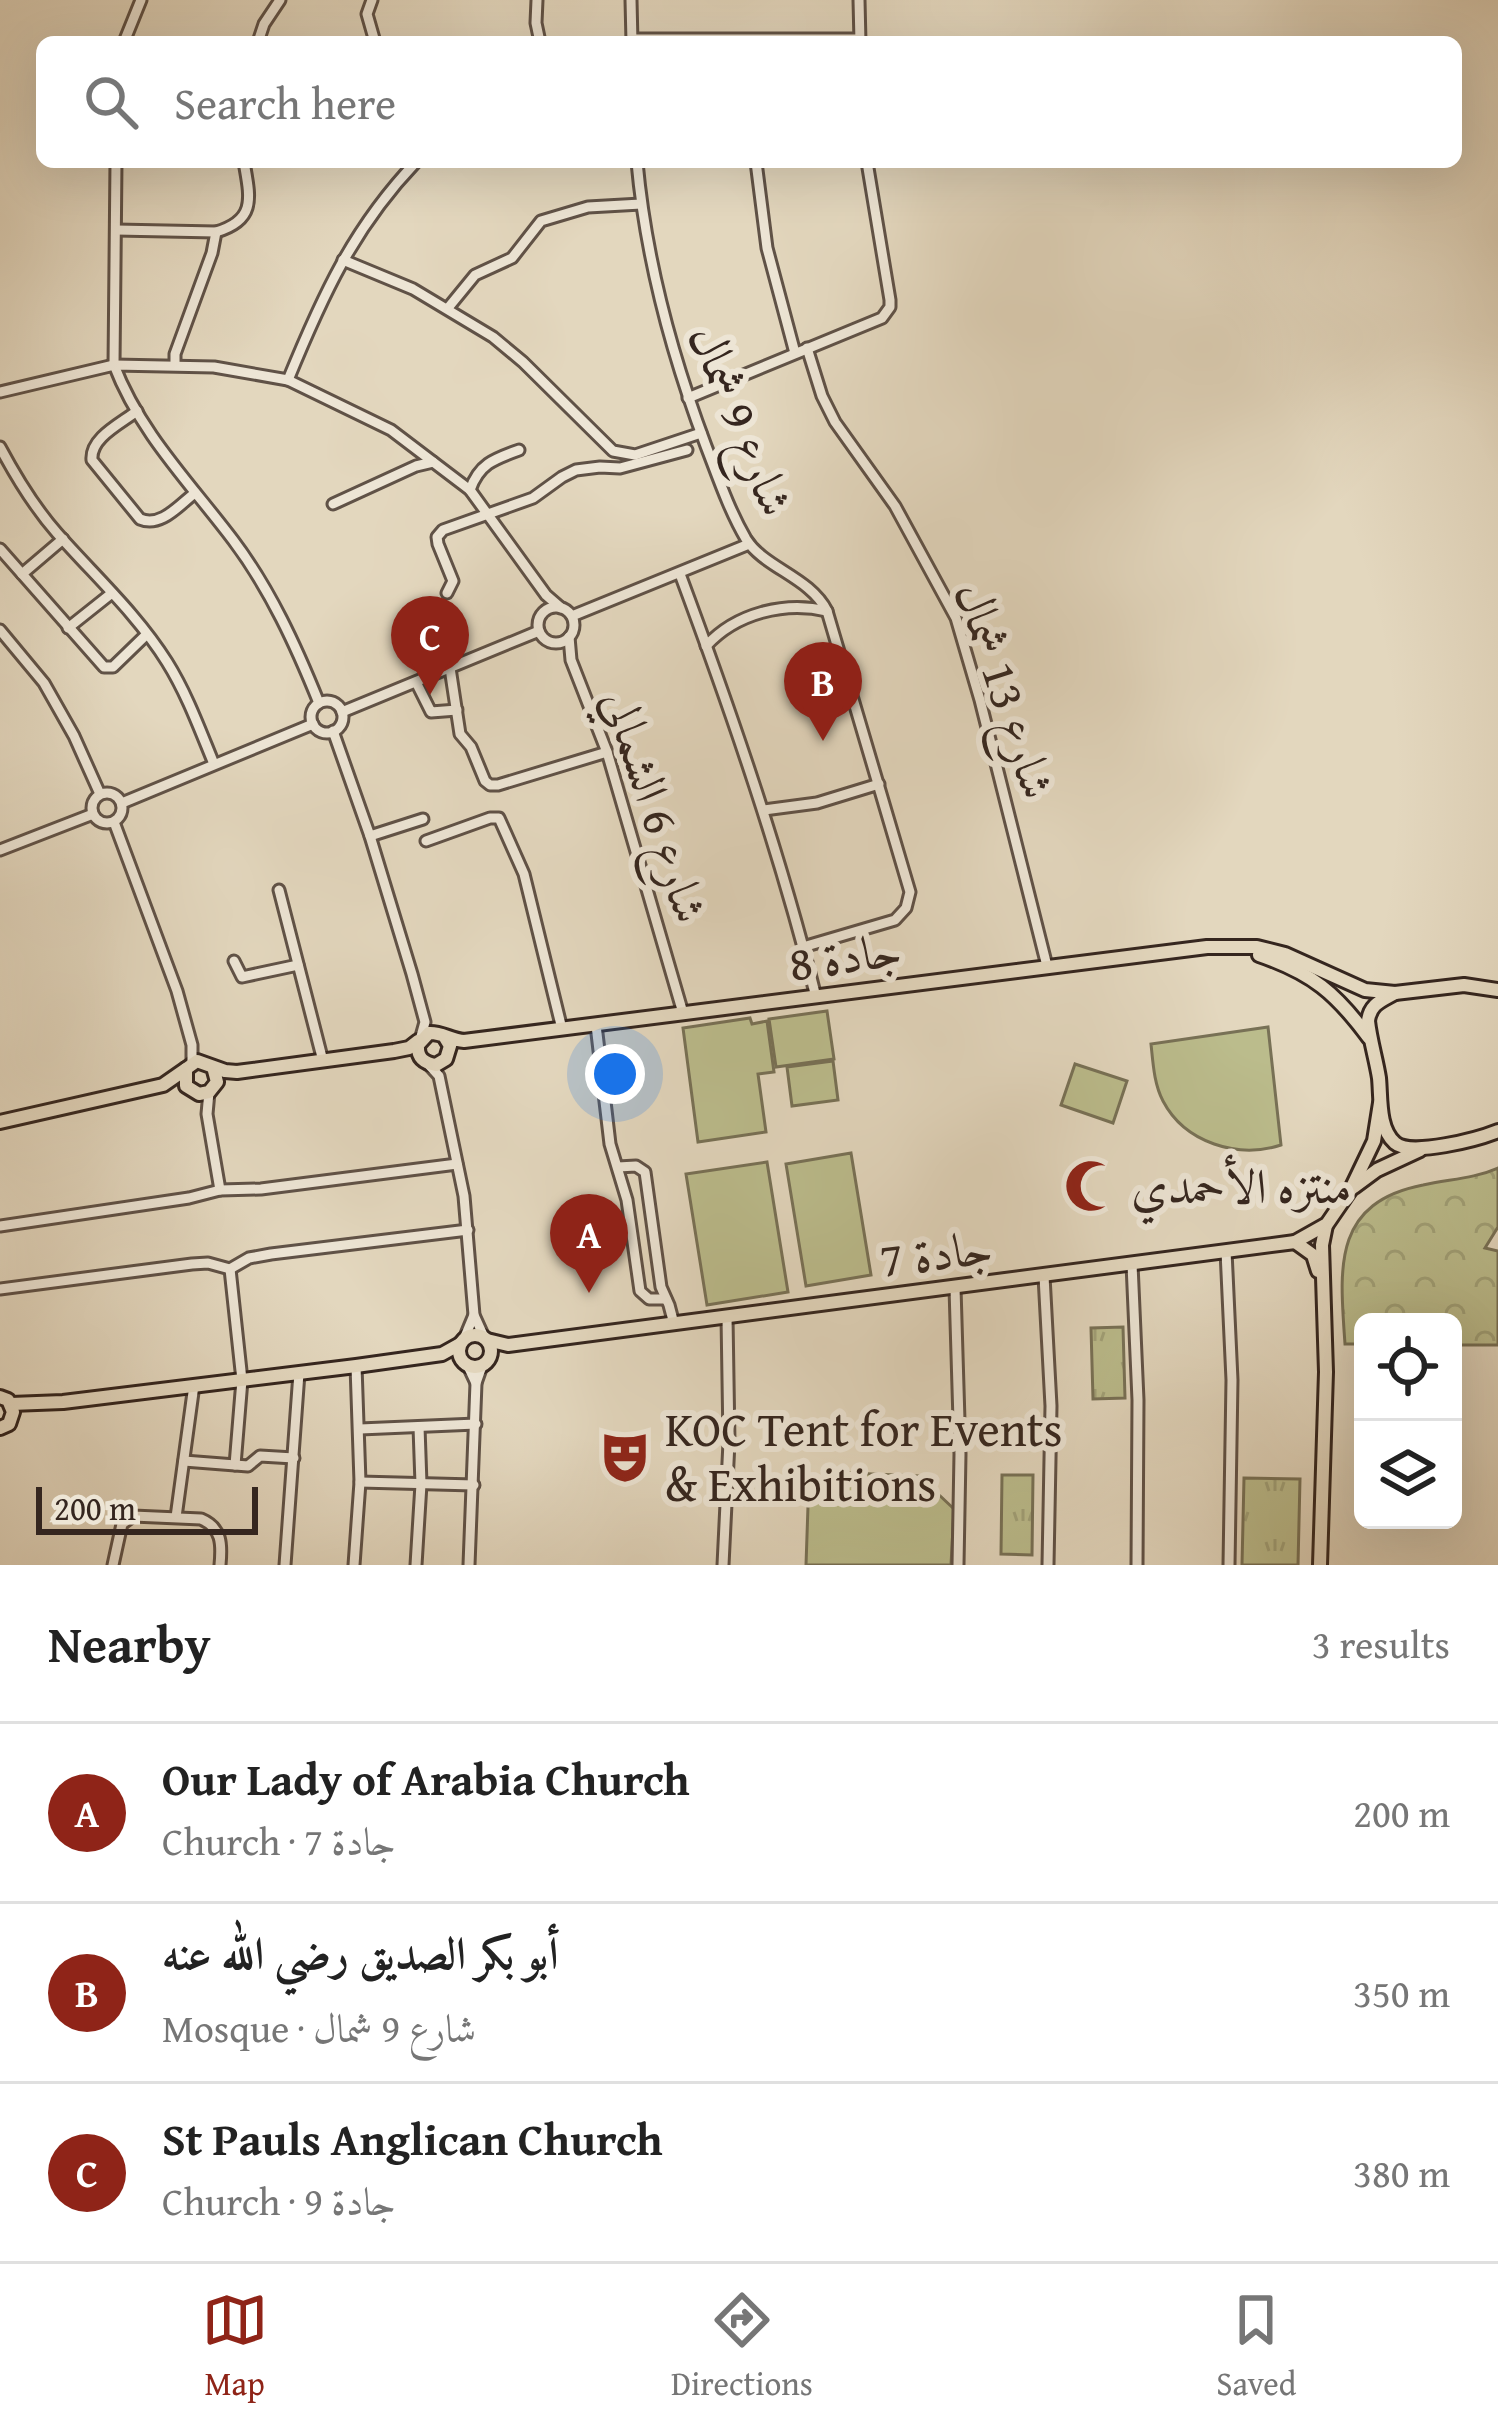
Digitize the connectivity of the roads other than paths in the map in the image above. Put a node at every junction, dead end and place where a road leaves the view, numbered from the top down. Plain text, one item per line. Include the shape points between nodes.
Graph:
1 (141, 0) edge
2 (280, 0) edge
3 (372, 0) edge
4 (537, 0) edge
5 (632, 0) edge
6 (859, 0) edge
7 (126, 36) edge
8 (260, 36) edge
9 (373, 36) edge
10 (539, 36) edge
11 (632, 36) edge
12 (860, 36) edge
13 (116, 168) edge
14 (245, 168) edge
15 (411, 168) edge
16 (638, 168) edge
17 (757, 168) edge
18 (868, 168) edge
19 (641, 205) junction
20 (116, 230) junction
21 (216, 232) junction
22 (344, 260) junction
23 (448, 308) junction
24 (807, 348) junction
25 (795, 353) junction
26 (175, 364) junction
27 (114, 365) junction
28 (288, 380) junction
29 (0, 392) edge
30 (688, 398) junction
31 (136, 411) junction
32 (701, 433) junction
33 (0, 447) edge
34 (519, 450) dead end
35 (687, 450) dead end
36 (433, 461) junction
37 (470, 490) junction
38 (195, 493) junction
39 (333, 504) dead end
40 (490, 515) junction
41 (63, 539) junction
42 (749, 544) junction
43 (0, 548) edge
44 (22, 574) junction
45 (680, 574) junction
46 (536, 581) junction
47 (112, 593) junction
48 (447, 593) dead end
49 (562, 608) junction
50 (827, 611) junction
51 (543, 612) junction
52 (572, 616) junction
53 (68, 628) junction
54 (0, 630) edge
55 (539, 631) junction
56 (146, 635) junction
57 (569, 637) junction
58 (553, 642) junction
59 (706, 646) junction
60 (574, 667) junction
61 (450, 668) junction
62 (416, 682) junction
63 (319, 703) junction
64 (457, 710) junction
65 (343, 712) junction
66 (313, 724) junction
67 (333, 731) junction
68 (607, 752) junction
69 (214, 764) junction
70 (879, 784) junction
71 (100, 794) junction
72 (122, 802) junction
73 (764, 811) junction
74 (93, 814) junction
75 (423, 819) dead end
76 (114, 822) junction
77 (370, 836) junction
78 (425, 841) dead end
79 (0, 850) edge
80 (279, 890) dead end
81 (803, 946) junction
82 (1236, 946) junction
83 (234, 961) dead end
84 (298, 965) junction
85 (1043, 967) junction
86 (1498, 990) edge
87 (1395, 993) junction
88 (816, 997) junction
89 (680, 1014) junction
90 (425, 1022) junction
91 (596, 1024) junction
92 (562, 1029) junction
93 (443, 1035) junction
94 (420, 1040) junction
95 (1370, 1040) junction
96 (464, 1041) junction
97 (394, 1051) junction
98 (448, 1055) junction
99 (322, 1060) junction
100 (426, 1062) junction
101 (199, 1065) junction
102 (237, 1072) junction
103 (439, 1076) junction
104 (164, 1085) junction
105 (212, 1090) junction
106 (192, 1092) junction
107 (1380, 1103) junction
108 (207, 1114) junction
109 (0, 1122) edge
110 (1498, 1131) edge
111 (1427, 1148) junction
112 (458, 1164) junction
113 (618, 1168) junction
114 (220, 1190) junction
115 (1351, 1190) junction
116 (1327, 1224) junction
117 (0, 1226) edge
118 (467, 1230) junction
119 (1295, 1242) junction
120 (1226, 1251) junction
121 (1132, 1264) junction
122 (230, 1269) junction
123 (1044, 1276) junction
124 (0, 1288) edge
125 (955, 1288) junction
126 (666, 1299) junction
127 (1324, 1308) junction
128 (474, 1315) junction
129 (727, 1317) junction
130 (674, 1324) junction
131 (485, 1338) junction
132 (462, 1342) junction
133 (508, 1345) junction
134 (442, 1354) junction
135 (475, 1362) junction
136 (356, 1366) junction
137 (299, 1373) junction
138 (242, 1380) junction
139 (0, 1384) edge
140 (194, 1385) junction
141 (6, 1401) edge
142 (45, 1404) junction
143 (476, 1424) junction
144 (4, 1427) edge
145 (419, 1427) junction
146 (360, 1429) junction
147 (294, 1458) junction
148 (184, 1460) junction
149 (236, 1465) junction
150 (361, 1482) junction
151 (421, 1484) junction
152 (474, 1486) junction
153 (176, 1517) junction
154 (113, 1565) edge
155 (220, 1565) edge
156 (285, 1565) edge
157 (354, 1565) edge
158 (416, 1565) edge
159 (469, 1565) edge
160 (723, 1565) edge
161 (958, 1565) edge
162 (1048, 1565) edge
163 (1137, 1565) edge
164 (1229, 1565) edge
165 (1320, 1565) edge

1 - 7 street
2 - 8 street
3 - 9 street
4 - 10 street
5 - 11 street
6 - 12 street
13 - 20 street
14 - 21 street via 248,208
15 - 22 street
16 - 19 street, شارع 9 شمال
17 - 25 street via 767,248
18 - 24 street via 890,307 882,318
19 - 23 street via 541,220 512,258 475,275
19 - 30 street, شارع 9 شمال
20 - 21 street
20 - 27 street
21 - 26 street
22 - 23 street
22 - 28 street
23 - 32 street via 523,362 613,451 635,455
24 - 25 street
24 - 85 street, شارع 13 شمال via 835,422 895,506 956,618
25 - 30 street
26 - 27 street
26 - 28 street
27 - 29 street
27 - 31 street
28 - 36 street via 391,430
30 - 32 street, شارع 9 شمال
31 - 38 street
31 - 38 street via 94,444 92,460 147,522
32 - 42 street, شارع 9 شمال
33 - 41 street
34 - 37 street via 479,469
35 - 40 street via 576,470
36 - 37 street
36 - 39 street
37 - 40 street
38 - 63 street via 262,582
40 - 46 street
40 - 48 street via 437,537 453,581
41 - 44 street
41 - 47 street
42 - 45 street
42 - 50 street, شارع 9 شمال
43 - 44 street
44 - 53 street
45 - 52 street
45 - 59 street
46 - 49 street
46 - 51 street
47 - 53 street
47 - 56 street
49 - 51 street
49 - 52 street
50 - 59 street via 806,606 749,616
50 - 70 street, شارع 9 شمال
51 - 55 street
52 - 57 street
53 - 56 street via 108,668
54 - 71 street via 44,683
55 - 58 street
55 - 61 street
56 - 69 street
57 - 58 street
57 - 60 street, شارع 6 الشمالي
58 - 60 street, شارع 6 الشمالي
59 - 73 street
60 - 68 street, شارع 6 الشمالي
61 - 62 street
61 - 64 street
62 - 64 street via 431,712
62 - 65 street
63 - 65 street
63 - 66 street
64 - 68 street via 460,734 490,785
65 - 67 street
66 - 67 street
66 - 69 street
67 - 77 street
68 - 89 street, شارع 6 الشمالي
69 - 72 street
70 - 73 street
70 - 81 street, شارع 9 شمال via 910,892 906,908 882,925
71 - 72 street
71 - 74 street
72 - 76 street
73 - 81 street
74 - 76 street
74 - 79 street
75 - 77 street
76 - 101 street
77 - 90 street
78 - 92 street via 500,818 524,874
80 - 84 street
81 - 88 street
82 - 85 main road, جادة 8
82 - 87 main road, جادة 8 via 1286,954 1348,984
82 - 95 main road, جادة 8 via 1308,975
83 - 84 street via 242,977
84 - 99 street
85 - 88 main road, جادة 8
86 - 87 main road via 1457,985
87 - 95 main road via 1370,1010
88 - 89 main road, جادة 8
89 - 91 main road, جادة 8
90 - 93 street
90 - 94 street
91 - 92 main road, جادة 8
91 - 113 street
92 - 96 main road, جادة 8
93 - 94 main road
93 - 96 main road, جادة 8
93 - 98 main road
94 - 97 main road
94 - 100 main road
95 - 107 main road
96 - 98 main road, جادة 8
97 - 99 main road
97 - 100 main road
98 - 100 main road
98 - 103 street
99 - 102 main road
100 - 103 street
101 - 102 main road
101 - 104 main road
101 - 105 main road via 217,1075
101 - 106 main road via 184,1081
102 - 105 main road
103 - 112 street
104 - 106 main road
104 - 109 main road
105 - 106 main road
105 - 108 street
106 - 108 street
107 - 111 main road via 1395,1143
107 - 115 main road, جادة 7 via 1369,1156
108 - 114 street
110 - 111 main road, جادة 7
111 - 115 main road, جادة 7
112 - 114 street
112 - 118 street
113 - 126 street via 640,1291
113 - 126 street via 645,1172
114 - 117 street
115 - 116 main road, جادة 7
116 - 119 main road, جادة 7
116 - 127 main road
118 - 122 street via 249,1258
118 - 128 street
119 - 120 main road, جادة 7
119 - 127 main road via 1313,1255
120 - 121 main road, جادة 7
120 - 164 street
121 - 123 main road, جادة 7
121 - 163 street
122 - 124 street via 192,1264
122 - 138 street
123 - 125 main road, جادة 7
123 - 162 street via 1052,1406
125 - 129 main road, جادة 7
125 - 161 street
126 - 130 street
127 - 165 main road
128 - 131 street
128 - 132 street
129 - 130 main road, جادة 7
129 - 160 street
130 - 133 main road, جادة 7
131 - 132 main road, جادة 7
131 - 133 main road, جادة 7
131 - 135 main road via 491,1351
132 - 134 main road
132 - 135 main road
133 - 135 main road, جادة 7
134 - 135 main road
134 - 136 main road
135 - 143 street
136 - 137 main road
136 - 146 street
137 - 138 main road
137 - 147 street
138 - 140 main road
138 - 149 street
139 - 141 main road
140 - 142 main road
140 - 148 street
141 - 142 main road
141 - 144 main road via 14,1412
142 - 144 main road
143 - 145 street
143 - 152 street
145 - 146 street
145 - 151 street
146 - 150 street
147 - 149 street via 260,1456
147 - 156 street
148 - 149 street
148 - 153 street
150 - 151 street
150 - 157 street
151 - 152 street
151 - 158 street
152 - 159 street
153 - 154 street via 133,1516 122,1524
153 - 155 street via 211,1523 221,1541

